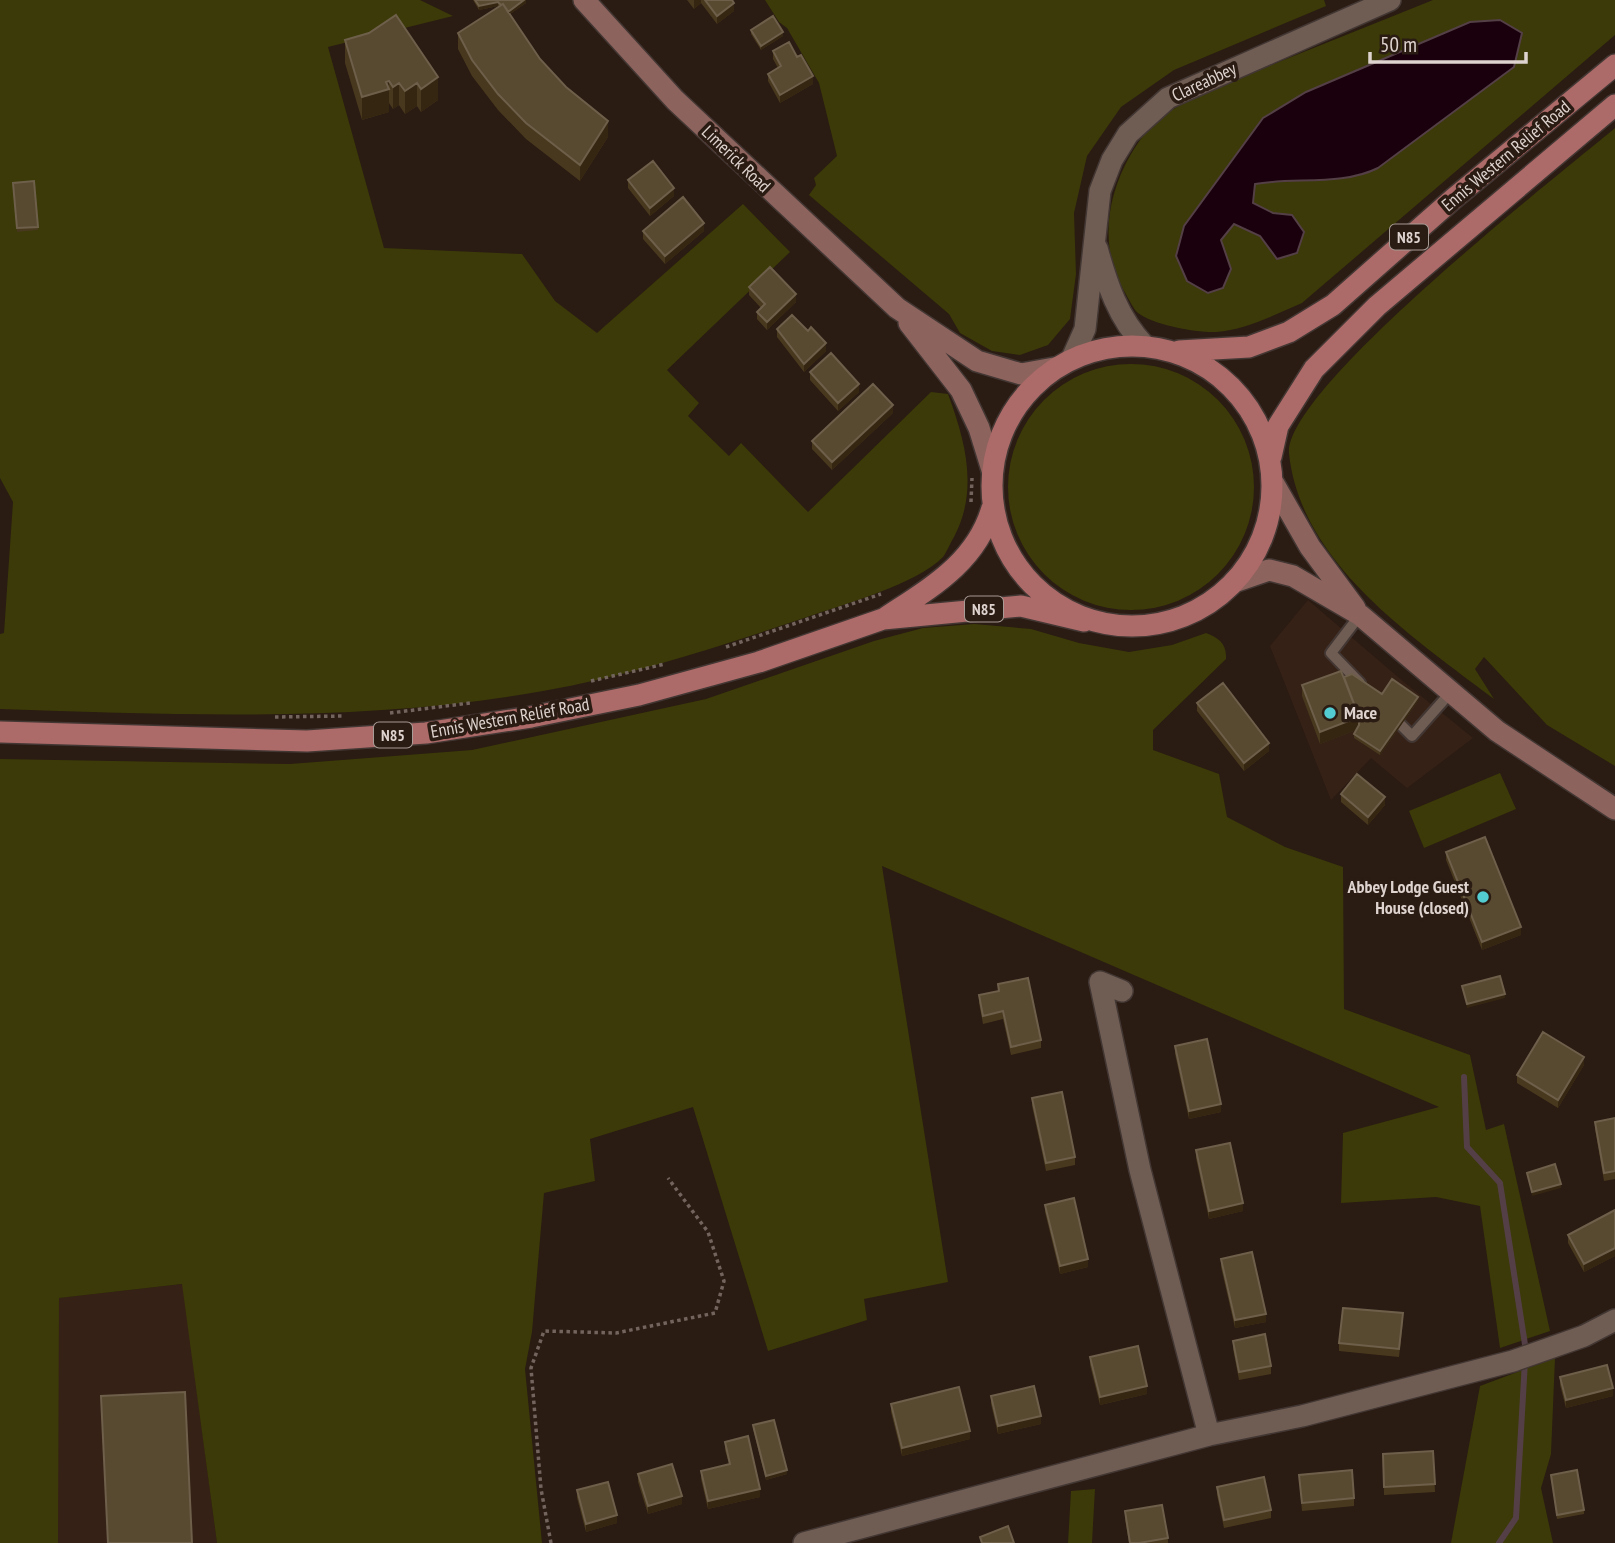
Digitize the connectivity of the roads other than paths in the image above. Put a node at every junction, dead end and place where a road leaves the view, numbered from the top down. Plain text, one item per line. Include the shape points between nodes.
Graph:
1 (584, 0) edge
2 (1390, 0) edge
3 (1615, 65) edge
4 (1615, 105) edge
5 (1093, 236) junction
6 (897, 308) junction
7 (1144, 345) junction
8 (1177, 351) junction
9 (1073, 356) junction
10 (1054, 368) junction
11 (1271, 457) junction
12 (982, 471) junction
13 (1274, 484) junction
14 (992, 508) junction
15 (1234, 582) junction
16 (1360, 615) junction
17 (883, 619) junction
18 (1084, 621) junction
19 (1367, 690) edge
20 (1451, 692) junction
21 (1385, 708) edge
22 (0, 732) edge
23 (1615, 809) edge
24 (1122, 991) dead end
25 (1615, 1320) edge
26 (1209, 1435) junction
27 (804, 1543) edge

1 - 6 main road, Limerick Road via 675,100
2 - 5 street, Clareabbey via 1168,98 1128,134 1112,160 1100,191
3 - 8 main road, Ennis Western Relief Road / N85 via 1333,305 1289,332 1249,347
4 - 11 main road, Ennis Western Relief Road / N85 via 1377,306 1314,369 1278,426
5 - 7 street, Clareabbey via 1107,285 1129,329
5 - 9 street, Clareabbey via 1085,329
6 - 10 main road via 977,361 1021,374
6 - 12 main road via 961,390 979,428
7 - 8 main road, N85
7 - 9 main road, N85
8 - 11 main road, N85 via 1237,390 1254,414
9 - 10 main road, N85
10 - 12 main road, N85 via 1021,401
11 - 13 main road, N85
12 - 14 main road, N85
13 - 15 main road, N85 via 1263,530
13 - 16 main road via 1310,547
14 - 17 main road, Ennis Western Relief Road / N85 via 968,557
14 - 18 main road, N85 via 1011,562 1031,588
15 - 16 main road via 1269,570 1293,576
15 - 18 main road, N85 via 1204,606 1171,621 1115,627
16 - 19 lane via 1331,653
16 - 20 main road
17 - 18 main road, Ennis Western Relief Road / N85 via 1021,606
17 - 22 main road, Ennis Western Relief Road / N85 via 759,662 639,695 426,733 307,741
20 - 21 lane via 1412,736
20 - 23 main road via 1497,731
24 - 26 street via 1100,982 1140,1170
25 - 26 street via 1522,1357 1302,1416
26 - 27 street

